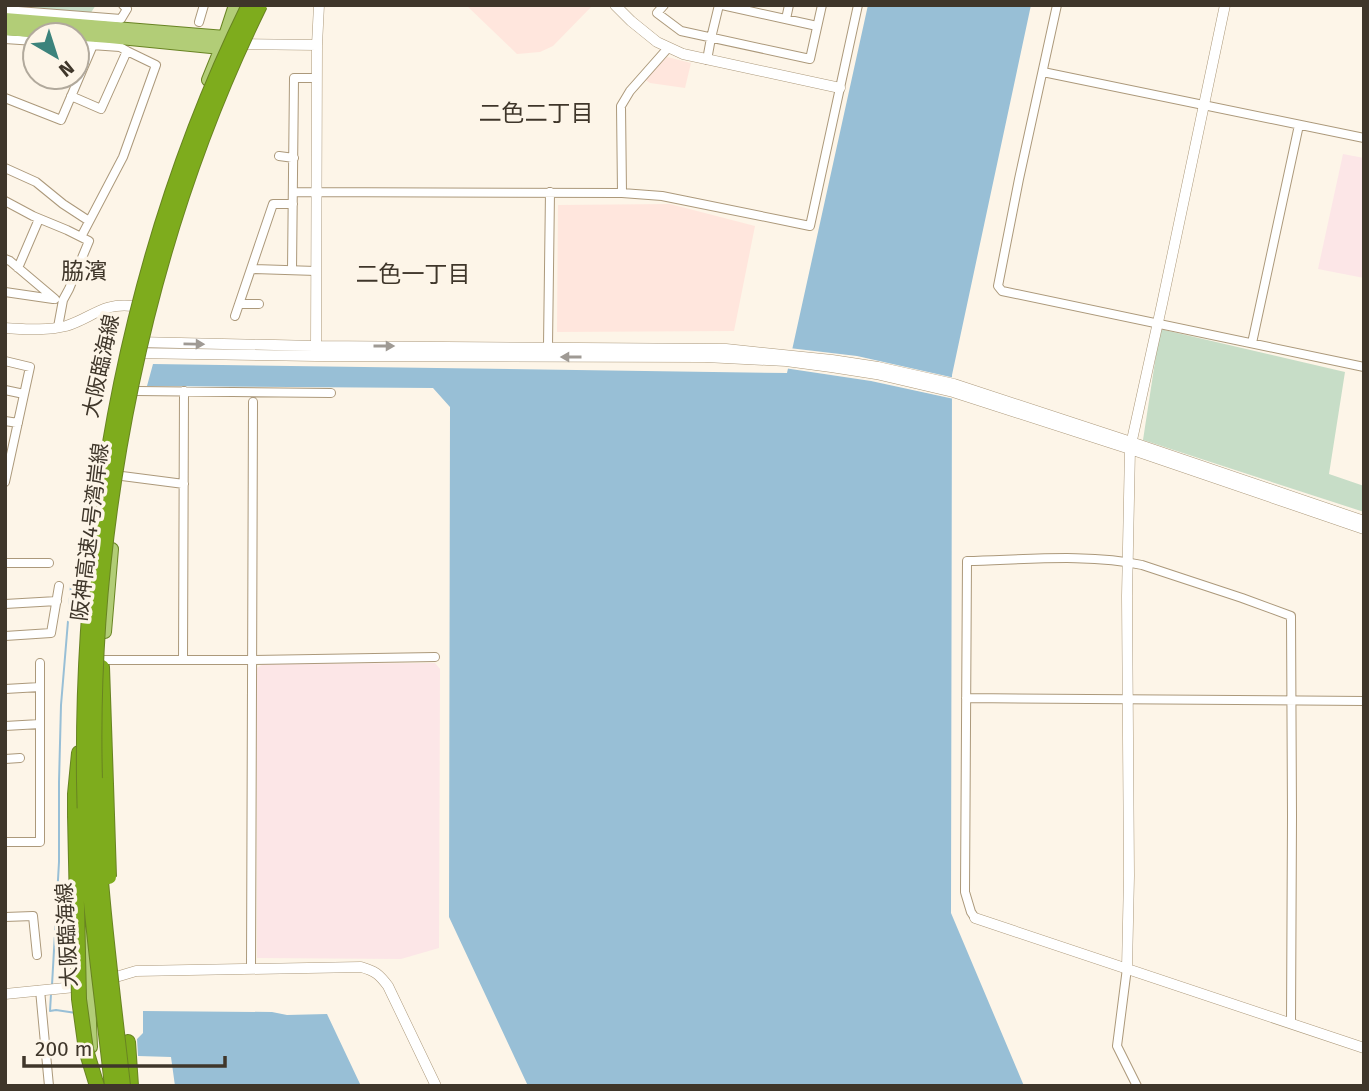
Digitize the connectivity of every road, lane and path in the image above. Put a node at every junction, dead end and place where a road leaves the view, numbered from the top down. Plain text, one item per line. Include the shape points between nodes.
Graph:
1 (123, 5) edge
2 (205, 5) edge
3 (235, 5) edge
4 (249, 5) edge
5 (255, 5) edge
6 (261, 5) edge
7 (319, 5) edge
8 (664, 5) edge
9 (720, 5) edge
10 (789, 5) edge
11 (822, 5) edge
12 (858, 5) edge
13 (1057, 5) edge
14 (1225, 5) edge
15 (616, 6) edge
16 (5, 7) edge
17 (751, 8) edge
18 (5, 19) edge
19 (786, 19) junction
20 (199, 22) dead end
21 (817, 26) junction
22 (5, 29) edge
23 (110, 32) junction
24 (710, 38) junction
25 (223, 43) junction
26 (244, 44) junction
27 (93, 45) joint
28 (317, 45) junction
29 (668, 48) junction
30 (127, 51) junction
31 (707, 60) junction
32 (1043, 72) junction
33 (317, 78) junction
34 (840, 88) junction
35 (71, 96) junction
36 (5, 98) edge
37 (1203, 105) junction
38 (1299, 125) junction
39 (1364, 138) edge
40 (279, 156) dead end
41 (293, 158) junction
42 (5, 168) edge
43 (317, 191) junction
44 (293, 192) junction
45 (551, 192) junction
46 (622, 193) junction
47 (5, 201) edge
48 (293, 204) junction
49 (39, 219) junction
50 (89, 221) junction
51 (81, 237) junction
52 (5, 259) edge
53 (19, 268) junction
54 (252, 269) junction
55 (292, 270) junction
56 (316, 271) junction
57 (5, 292) edge
58 (59, 300) junction
59 (240, 304) junction
60 (259, 304) dead end
61 (133, 306) junction
62 (235, 316) dead end
63 (1158, 324) junction
64 (58, 327) junction
65 (5, 328) edge
66 (1252, 343) junction
67 (548, 346) junction
68 (125, 347) junction
69 (146, 348) junction
70 (316, 351) junction
71 (787, 358) junction
72 (5, 361) edge
73 (1364, 367) edge
74 (5, 390) edge
75 (136, 391) junction
76 (184, 391) junction
77 (331, 393) dead end
78 (24, 394) junction
79 (253, 402) dead end
80 (5, 421) edge
81 (18, 424) junction
82 (1131, 445) junction
83 (9, 447) edge
84 (6, 472) edge
85 (122, 476) junction
86 (5, 482) edge
87 (184, 484) junction
88 (1364, 521) edge
89 (1364, 529) edge
90 (1128, 561) junction
91 (5, 563) edge
92 (49, 564) dead end
93 (60, 586) dead end
94 (57, 601) junction
95 (5, 604) edge
96 (5, 636) edge
97 (435, 657) dead end
98 (183, 660) junction
99 (252, 660) junction
100 (40, 663) dead end
101 (103, 663) junction
102 (40, 687) junction
103 (5, 689) edge
104 (967, 698) junction
105 (1128, 700) junction
106 (1292, 701) junction
107 (1364, 701) edge
108 (40, 724) junction
109 (5, 726) edge
110 (80, 741) junction
111 (20, 758) dead end
112 (5, 759) edge
113 (5, 842) edge
114 (5, 917) edge
115 (975, 918) joint
116 (37, 955) dead end
117 (251, 968) junction
118 (1127, 968) junction
119 (106, 980) junction
120 (88, 985) junction
121 (40, 990) junction
122 (5, 994) edge
123 (1290, 1023) junction
124 (1364, 1048) edge
125 (49, 1086) edge
126 (95, 1086) edge
127 (106, 1086) edge
128 (112, 1086) edge
129 (123, 1086) edge
130 (131, 1086) edge
131 (436, 1086) edge
132 (1137, 1086) edge

1 - 16 street via 127,9 121,19
2 - 20 street
3 - 25 main road, 大阪臨海線
4 - 128 highway, 阪神高速4号湾岸線, bridge via 204,105 156,242 117,404 98,527 86,660 84,783 91,905
5 - 26 main road, 大阪臨海線
6 - 129 highway, 阪神高速4号湾岸線, bridge via 205,131 166,245 127,407 108,530 96,659 95,781 102,898
7 - 28 street
8 - 24 street via 657,13 670,24
9 - 17 street
9 - 24 street
10 - 19 street
11 - 21 street
12 - 34 street
13 - 32 street
14 - 37 street
15 - 29 street
17 - 19 street
18 - 23 main road
19 - 21 street
21 - 24 street via 810,59
22 - 23 main road
23 - 25 main road
24 - 31 street
25 - 26 main road
25 - 61 main road, 大阪臨海線 via 173,170
26 - 28 street
26 - 69 main road, 大阪臨海線 via 191,185
27 - 30 street
27 - 35 street
28 - 33 street
29 - 31 street
29 - 46 street via 621,106
30 - 35 street via 101,109
30 - 50 street via 156,65 124,157
31 - 34 street
32 - 37 street
32 - 63 street via 998,286
33 - 41 street via 294,78
33 - 43 street
34 - 46 street via 810,226 662,195
35 - 36 street via 61,120
37 - 38 street
37 - 63 street
38 - 39 street
38 - 66 street
40 - 41 street
41 - 44 street
42 - 50 street via 36,181
43 - 44 street
43 - 45 street
43 - 56 street
44 - 48 street
45 - 46 street
45 - 67 street
47 - 49 street
48 - 54 street via 273,204
48 - 55 street
49 - 51 street
49 - 53 street
50 - 51 street
51 - 58 street via 89,241 69,289
52 - 53 street
53 - 58 street
54 - 55 street
54 - 59 street
55 - 56 street
56 - 70 street
57 - 58 street
58 - 64 street
59 - 60 street
59 - 62 street
61 - 64 street via 112,306
61 - 68 main road, 大阪臨海線
63 - 66 street
63 - 82 street
64 - 65 street
66 - 73 street
70 -> 67 street
67 - 71 street via 726,349
68 - 69 street
68 - 110 main road, 大阪臨海線 via 114,391 90,555 80,665
69 - 70 street
69 - 75 main road, 大阪臨海線
71 -> 70 street
71 - 82 street via 953,388
72 - 78 street via 30,367
74 - 78 street
75 - 76 street
75 - 85 main road, 大阪臨海線
76 - 77 street
76 - 87 street
78 - 81 street
79 - 99 street
80 - 81 street
81 - 83 street
82 - 88 street
82 - 89 street
82 - 90 street
83 - 84 street
84 - 86 street
85 - 87 street
85 - 101 main road, 大阪臨海線
87 - 98 street
90 - 104 street via 967,561
90 - 105 street
90 - 106 street via 1291,616
91 - 92 street
93 - 94 street
94 - 95 street
94 - 96 street via 51,633
97 - 99 street
98 - 99 street
98 - 101 street
99 - 117 street
100 - 102 street
101 - 119 main road, 大阪臨海線 via 100,782
101 - 130 highway, bridge via 109,888
102 - 103 street
102 - 108 street
104 - 105 street
104 - 115 street via 965,892
105 - 106 street
105 - 118 street
106 - 107 street
106 - 123 street
108 - 109 street
108 - 113 street via 40,842
110 - 120 main road, 大阪臨海線
110 - 126 highway, bridge via 75,794 79,999
111 - 112 street
114 - 116 street via 33,916
115 - 118 street
117 - 119 street via 136,971
117 - 131 street via 361,967 379,974
118 - 123 street
118 - 132 street via 1117,1046
119 - 120 street
119 - 127 main road, 大阪臨海線
120 - 121 street
120 - 126 main road, 大阪臨海線
121 - 122 street
121 - 125 street
123 - 124 street

